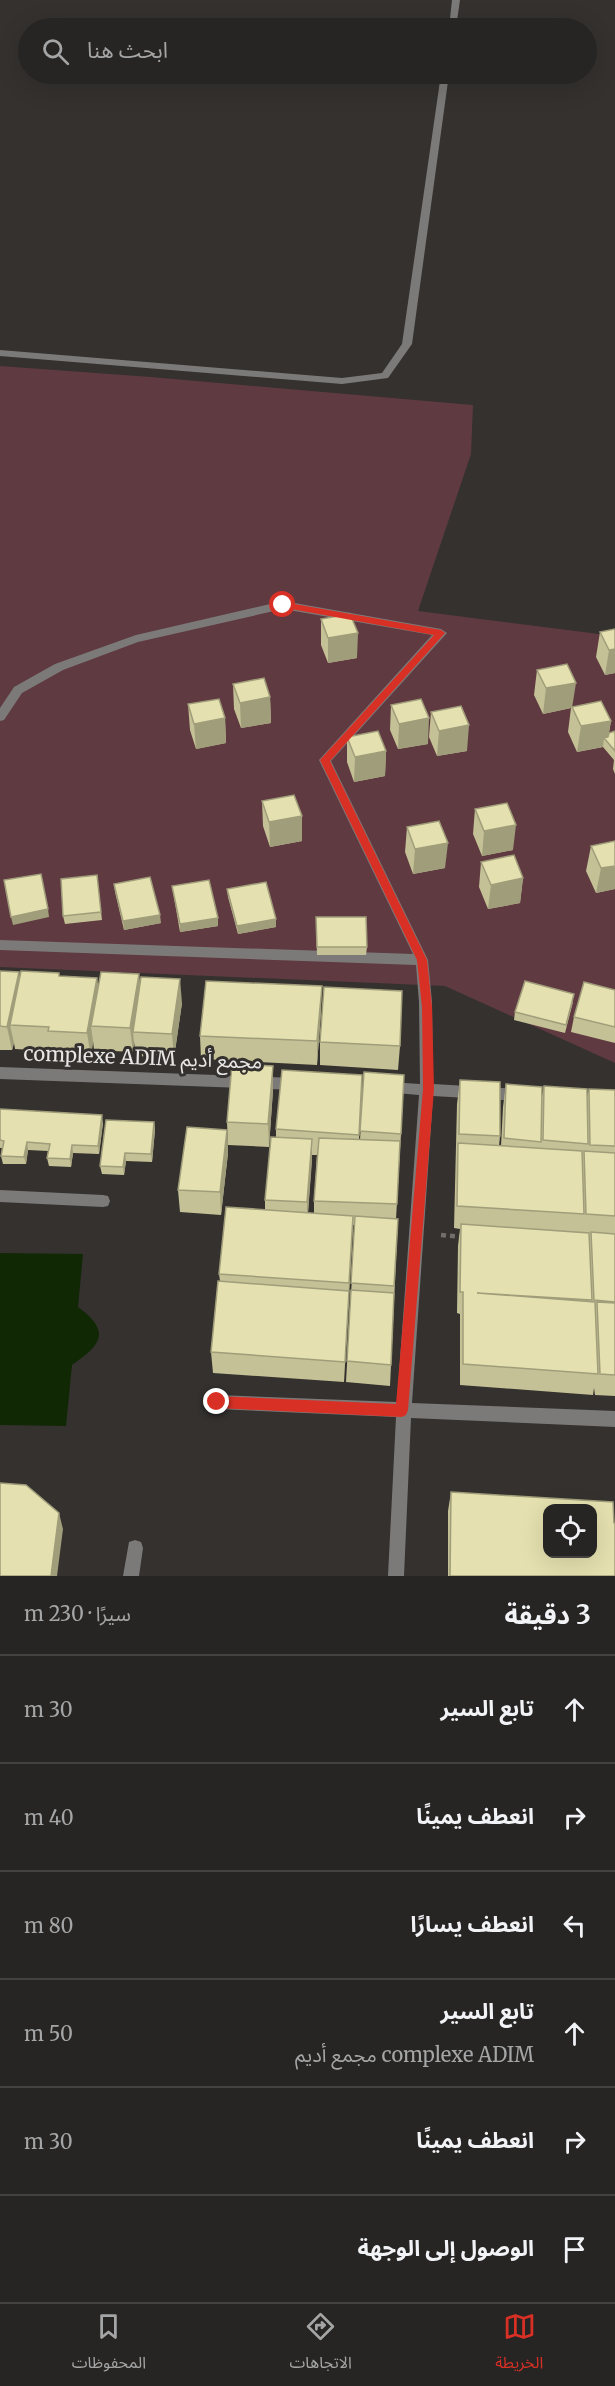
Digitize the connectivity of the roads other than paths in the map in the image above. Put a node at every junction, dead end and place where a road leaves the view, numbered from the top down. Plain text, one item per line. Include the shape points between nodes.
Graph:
1 (456, 0) edge
2 (453, 18) edge
3 (444, 84) edge
4 (0, 353) edge
5 (0, 717) edge
6 (0, 945) edge
7 (422, 960) junction
8 (0, 1073) edge
9 (309, 1085) edge
10 (381, 1088) edge
11 (428, 1089) junction
12 (533, 1096) edge
13 (0, 1196) edge
14 (103, 1201) dead end
15 (217, 1402) dead end
16 (402, 1410) junction
17 (615, 1419) edge
18 (135, 1548) dead end
19 (131, 1576) edge
20 (396, 1576) edge

1 - 2 street
3 - 4 street via 407,344 385,376 342,381
5 - 7 street via 18,690 59,667 136,639 283,605 441,633 325,760
6 - 7 street
7 - 11 street
8 - 9 street, complexe ADIM مجمع أديم
10 - 11 street
11 - 12 street
11 - 16 street
13 - 14 street
15 - 16 street
16 - 17 street
16 - 20 street
18 - 19 street

